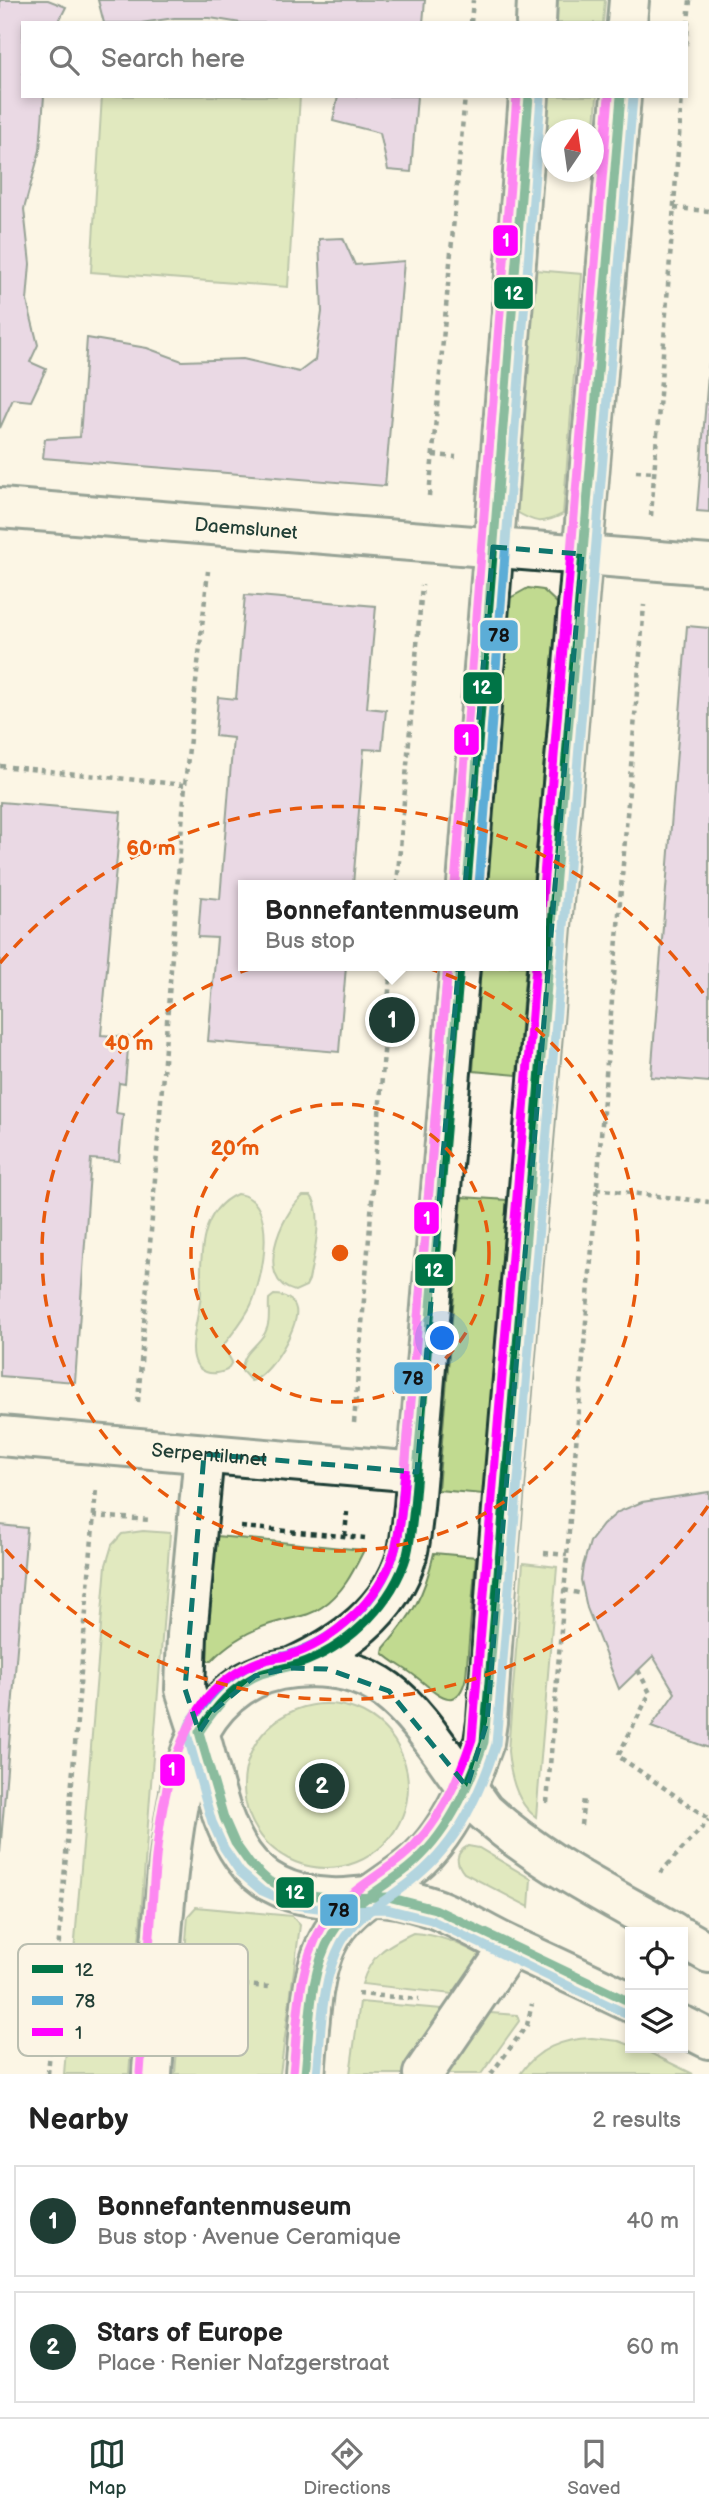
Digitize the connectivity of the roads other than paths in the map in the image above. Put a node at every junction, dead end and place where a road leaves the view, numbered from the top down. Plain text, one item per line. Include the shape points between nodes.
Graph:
1 (537, 0) edge
2 (629, 0) edge
3 (536, 21) edge
4 (627, 21) edge
5 (530, 98) edge
6 (621, 98) edge
7 (0, 508) edge
8 (493, 547) junction
9 (582, 554) junction
10 (709, 565) edge
11 (467, 880) edge
12 (460, 971) edge
13 (0, 1436) edge
14 (204, 1454) junction
15 (417, 1472) junction
16 (291, 1668) junction
17 (199, 1732) junction
18 (467, 1787) junction
19 (368, 1896) junction
20 (664, 1927) edge
21 (688, 1941) edge
22 (163, 1944) edge
23 (510, 1947) junction
24 (709, 1952) edge
25 (625, 1999) edge
26 (688, 2028) edge
27 (709, 2039) edge
28 (153, 2056) edge
29 (152, 2074) edge
30 (305, 2074) edge
31 (423, 2074) edge

1 - 3 street
2 - 4 street
5 - 8 street
6 - 9 street
7 - 8 street, Daemslunet
8 - 9 street, Daemslunet
8 - 11 street
9 - 10 street, Daemslunet
9 - 18 street via 487,1722
12 - 15 street
13 - 14 street, Serpentilunet
14 - 15 street, Serpentilunet via 349,1485
14 - 17 street via 186,1689
15 - 16 street via 406,1557 385,1599 344,1639
16 - 17 street via 255,1676 236,1688
16 - 18 street via 347,1672 389,1690 418,1718
17 - 19 street via 232,1838 261,1878 311,1896
17 - 22 street via 184,1775 170,1855
18 - 19 street via 427,1850
18 - 20 street via 484,1811 532,1851
19 - 23 street via 439,1910
19 - 30 street via 340,1923 325,1946
21 - 24 street
23 - 25 street
23 - 31 street
26 - 27 street
28 - 29 street

